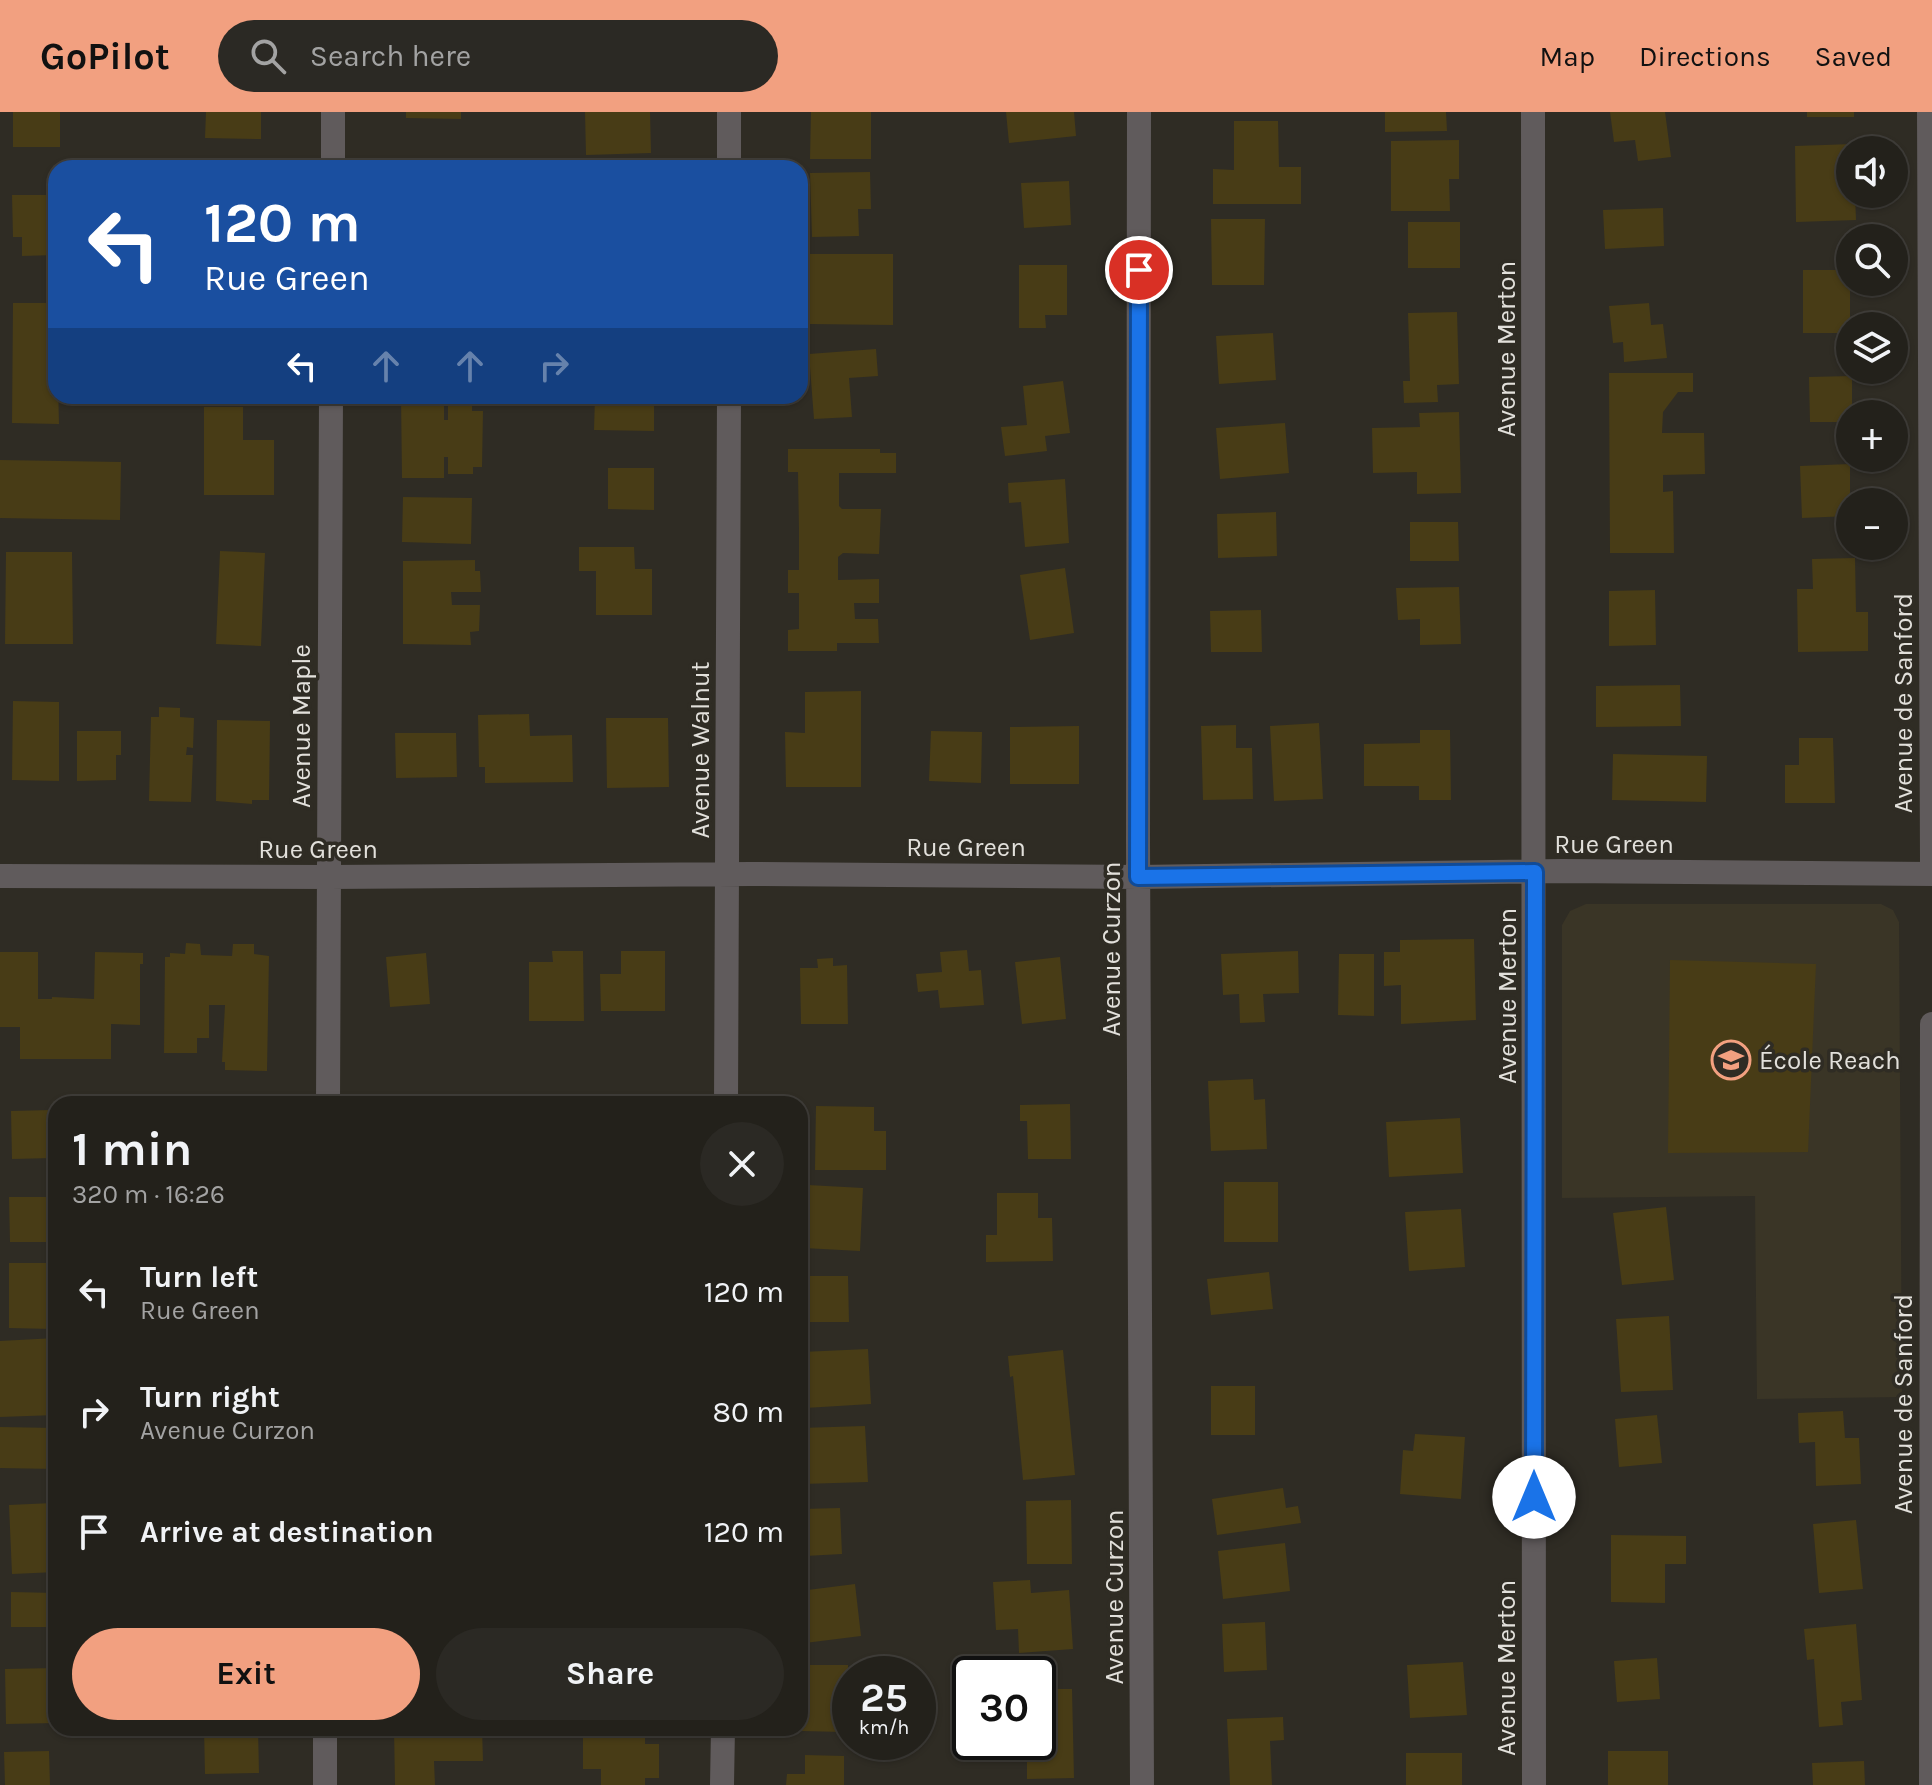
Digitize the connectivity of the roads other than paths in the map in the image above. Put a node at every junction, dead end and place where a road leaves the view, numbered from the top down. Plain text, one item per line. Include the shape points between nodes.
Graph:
1 (333, 112) edge
2 (729, 112) edge
3 (1139, 112) edge
4 (1533, 112) edge
5 (1929, 112) edge
6 (333, 160) edge
7 (729, 160) edge
8 (331, 404) edge
9 (729, 404) edge
10 (1932, 863) edge
11 (1535, 872) junction
12 (727, 874) junction
13 (1932, 874) edge
14 (0, 876) edge
15 (329, 877) junction
16 (1138, 877) junction
17 (1932, 1024) edge
18 (328, 1096) edge
19 (726, 1096) edge
20 (325, 1736) edge
21 (723, 1736) edge
22 (325, 1785) edge
23 (722, 1785) edge
24 (1142, 1785) edge
25 (1534, 1785) edge
26 (1931, 1785) edge

1 - 6 street
2 - 7 street
3 - 16 street, Avenue Curzon
4 - 11 street, Avenue Merton
5 - 10 street, Avenue de Sanford
8 - 15 street, Avenue Maple
9 - 12 street, Avenue Walnut
11 - 13 street, Rue Green
11 - 16 street, Rue Green
11 - 25 street, Avenue Merton
12 - 15 street, Rue Green
12 - 16 street, Rue Green
12 - 19 street, Avenue Walnut
14 - 15 street, Rue Green
15 - 18 street, Avenue Maple
16 - 24 street, Avenue Curzon
17 - 26 street, Avenue de Sanford
20 - 22 street
21 - 23 street

